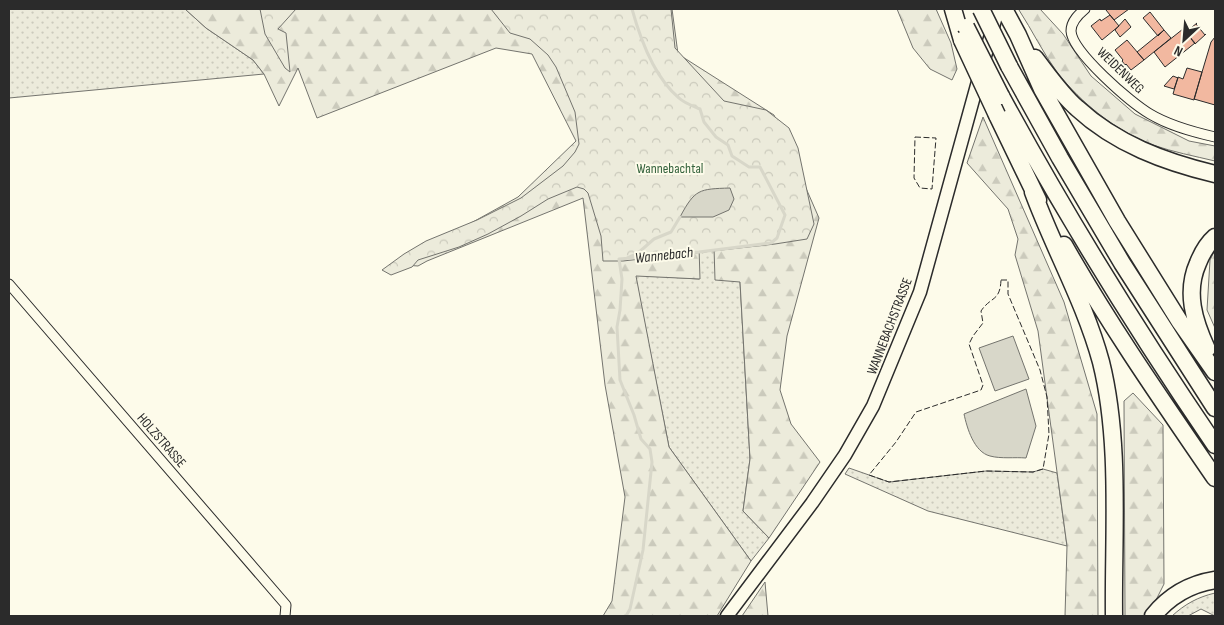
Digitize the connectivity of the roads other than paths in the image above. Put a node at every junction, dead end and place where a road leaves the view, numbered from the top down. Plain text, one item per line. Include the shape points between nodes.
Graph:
1 (953, 9) edge
2 (957, 9) edge
3 (981, 9) edge
4 (998, 9) edge
5 (1004, 9) edge
6 (1085, 9) edge
7 (964, 33) junction
8 (1018, 35) junction
9 (1215, 137) edge
10 (1215, 174) edge
11 (1033, 192) junction
12 (1215, 237) edge
13 (9, 284) edge
14 (1215, 364) edge
15 (1215, 372) edge
16 (1215, 408) edge
17 (1215, 444) edge
18 (1215, 478) edge
19 (1215, 580) edge
20 (285, 616) edge
21 (727, 616) edge
22 (1114, 616) edge
23 (1153, 616) edge

1 - 7 highway
2 - 7 highway
3 - 16 highway, bridge via 1060,158 1117,255
4 - 21 main road, WANNEBACHSTRASSE via 920,292 873,406 812,503
5 - 8 highway
6 - 9 street, WEIDENWEG via 1074,21 1072,33 1082,51 1112,85 1162,121
7 - 11 highway, bridge
7 - 17 highway, bridge via 1060,202
8 - 10 highway via 1056,86 1077,108 1115,137 1148,153
8 - 15 highway via 1042,89 1117,221
11 - 18 highway via 1087,285
11 - 22 highway via 1084,313 1106,383 1112,432
12 - 14 highway via 1201,257 1191,288 1197,323
13 - 20 street, HOLZSTRASSE via 286,605
19 - 23 highway via 1179,592

